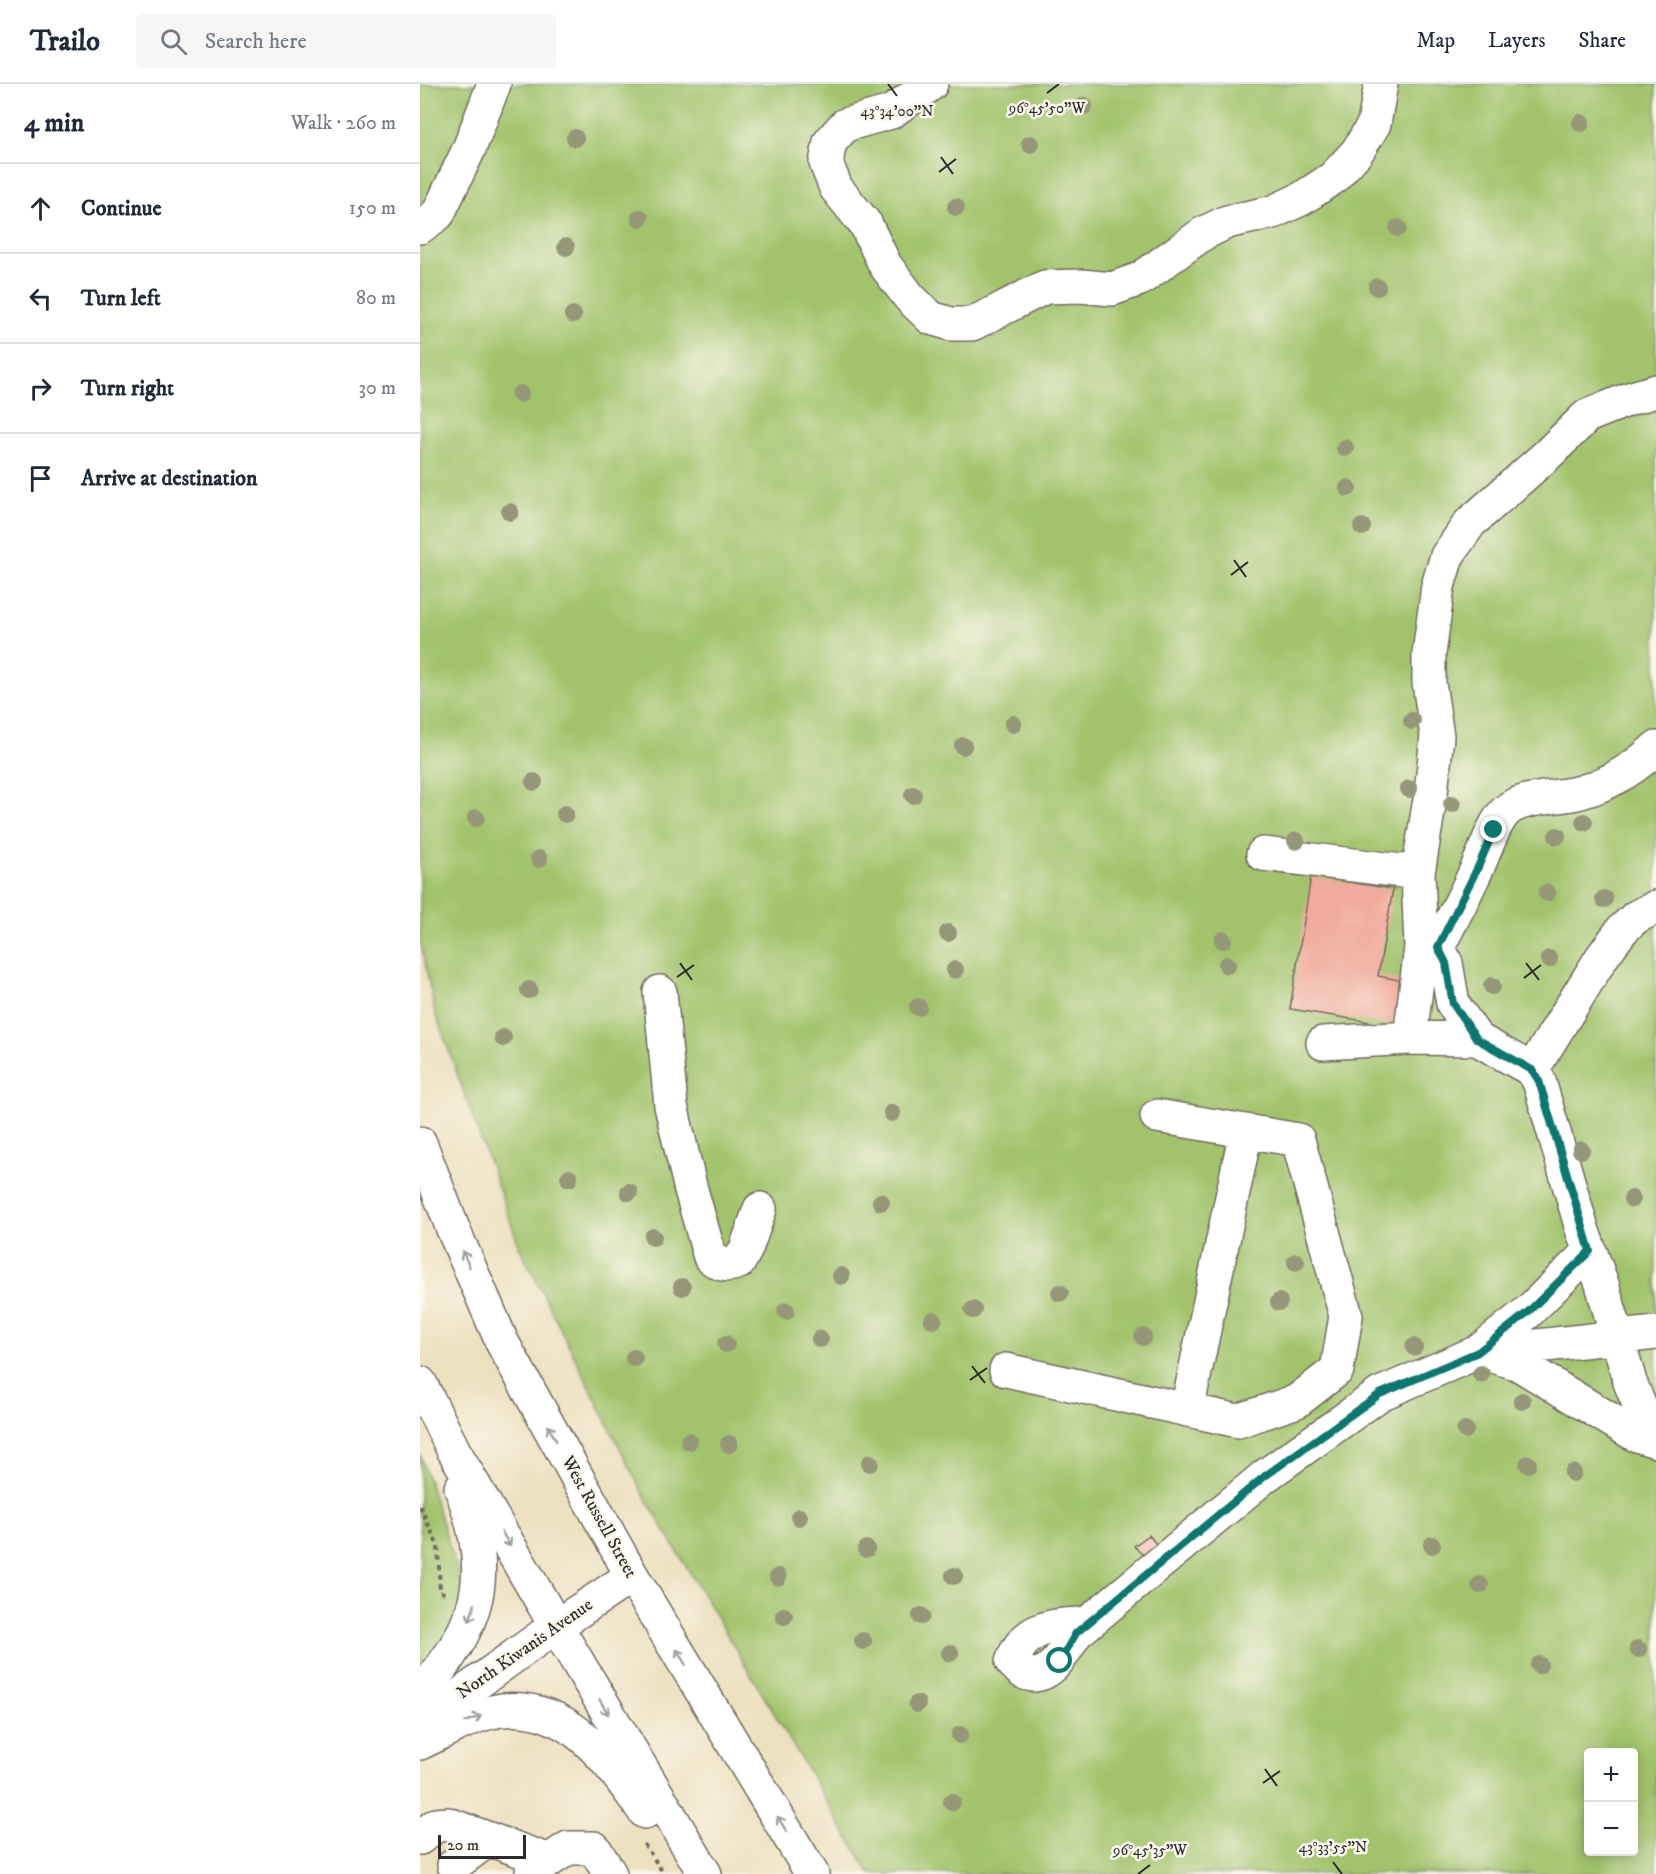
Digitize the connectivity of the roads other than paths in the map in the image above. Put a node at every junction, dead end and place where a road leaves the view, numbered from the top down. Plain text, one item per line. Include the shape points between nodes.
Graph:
1 (494, 84) edge
2 (931, 84) edge
3 (1381, 84) edge
4 (420, 227) edge
5 (1656, 391) edge
6 (1656, 748) edge
7 (1263, 854) dead end
8 (1418, 873) junction
9 (1656, 907) edge
10 (1430, 947) junction
11 (660, 992) dead end
12 (1410, 1038) junction
13 (1477, 1039) junction
14 (1323, 1043) dead end
15 (1532, 1070) junction
16 (1157, 1116) dead end
17 (1246, 1131) junction
18 (420, 1143) edge
19 (760, 1209) dead end
20 (1590, 1251) junction
21 (1656, 1333) edge
22 (1616, 1337) junction
23 (1478, 1352) junction
24 (1006, 1370) dead end
25 (423, 1389) edge
26 (1187, 1410) junction
27 (1656, 1435) edge
28 (1656, 1441) edge
29 (632, 1576) junction
30 (1086, 1624) dead end
31 (556, 1626) junction
32 (420, 1694) edge
33 (420, 1724) edge
34 (420, 1743) edge
35 (420, 1838) edge
36 (489, 1839) junction
37 (602, 1861) edge
38 (454, 1865) dead end
39 (539, 1867) edge
40 (692, 1874) edge
41 (705, 1874) edge
42 (812, 1874) edge

1 - 4 main road via 438,214
2 - 3 main road via 891,112 845,125 830,142 826,163 836,188 866,225 885,265 903,290 931,318 951,324 972,324 1045,287 1112,290 1140,279 1204,233 1227,222 1274,212 1301,199 1333,178 1357,152 1374,124
5 - 8 main road via 1587,416 1470,523 1447,556 1438,586 1429,654 1437,736
6 - 10 main road via 1608,783 1580,793 1519,803 1506,811
7 - 8 main road
8 - 10 main road
9 - 15 main road via 1636,916 1622,930
10 - 12 main road
10 - 13 main road via 1446,963 1453,1004
11 - 19 main road via 671,1106 710,1257 731,1266 740,1262
12 - 13 main road
12 - 14 main road
13 - 15 main road
15 - 20 main road via 1539,1081
16 - 17 main road
17 - 26 main road
17 - 26 main road via 1298,1140 1346,1316 1337,1370 1297,1401 1238,1421
29 -> 18 main road, West Russell Street via 502,1342
20 - 22 main road
20 - 23 main road via 1528,1312
21 - 22 main road
22 - 23 main road
22 - 27 main road via 1644,1417
23 - 28 main road via 1517,1363 1634,1434
23 - 30 main road via 1380,1394 1265,1476
24 - 26 main road
25 -> 31 main road via 454,1451
25 -> 32 main road via 464,1497 479,1563 472,1616 441,1670
29 - 31 main road, North Kiwanis Avenue
42 -> 29 main road, West Russell Street
31 - 33 main road, North Kiwanis Avenue
31 -> 41 main road
34 -> 40 main road via 475,1717 502,1710 557,1718 581,1734 608,1761
35 - 36 main road via 443,1824
36 - 38 main road
36 - 39 main road
37 - 39 main road via 568,1848

